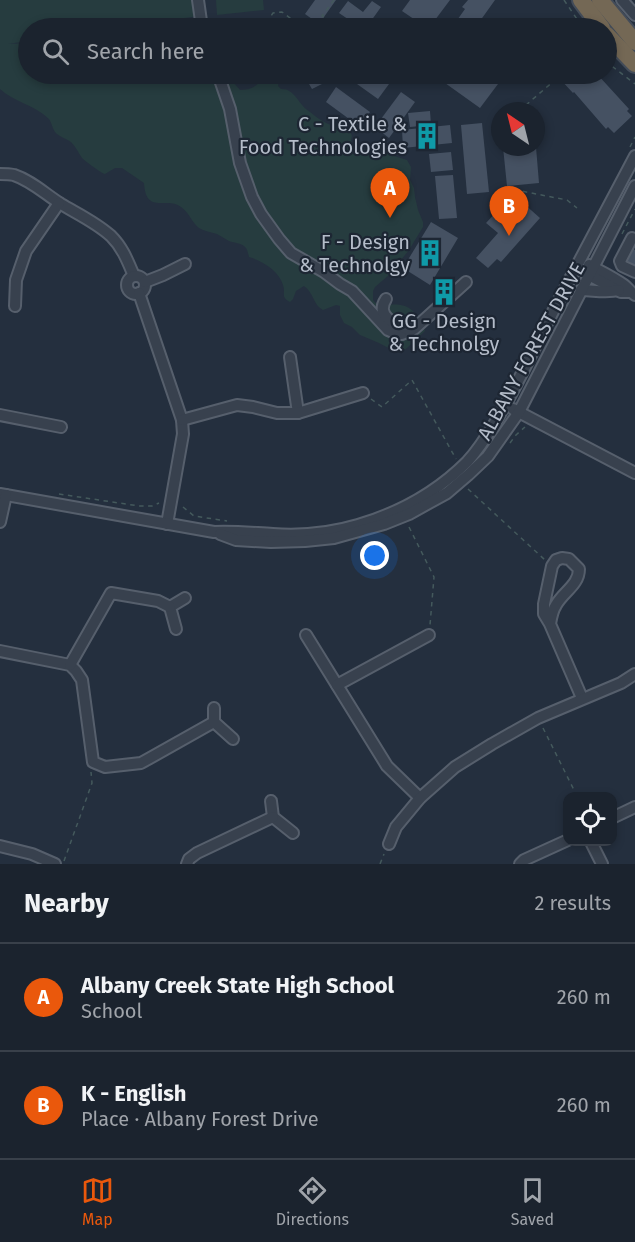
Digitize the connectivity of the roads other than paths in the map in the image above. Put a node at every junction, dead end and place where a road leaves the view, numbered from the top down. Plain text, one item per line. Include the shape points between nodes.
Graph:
1 (198, 0) edge
2 (581, 0) edge
3 (600, 0) edge
4 (622, 0) edge
5 (635, 15) edge
6 (201, 18) edge
7 (594, 18) edge
8 (615, 18) edge
9 (617, 20) edge
10 (635, 42) edge
11 (617, 45) edge
12 (635, 64) edge
13 (221, 84) edge
14 (635, 156) edge
15 (0, 174) edge
16 (624, 177) junction
17 (635, 184) edge
18 (60, 203) junction
19 (632, 238) dead end
20 (186, 264) dead end
21 (578, 265) junction
22 (591, 271) junction
23 (635, 272) edge
24 (134, 276) junction
25 (145, 282) junction
26 (466, 282) dead end
27 (628, 292) edge
28 (139, 293) junction
29 (579, 294) junction
30 (386, 299) dead end
31 (557, 304) junction
32 (15, 306) dead end
33 (411, 331) junction
34 (290, 357) dead end
35 (363, 393) road end
36 (506, 405) junction
37 (298, 412) junction
38 (519, 412) junction
39 (0, 415) edge
40 (182, 420) junction
41 (61, 427) dead end
42 (634, 471) edge
43 (3, 494) edge
44 (0, 522) edge
45 (167, 524) junction
46 (214, 532) junction
47 (185, 598) dead end
48 (170, 607) junction
49 (550, 624) junction
50 (176, 630) dead end
51 (306, 635) dead end
52 (429, 635) road end
53 (0, 651) edge
54 (70, 665) junction
55 (635, 674) edge
56 (337, 685) junction
57 (582, 698) junction
58 (214, 708) dead end
59 (214, 722) junction
60 (233, 739) dead end
61 (420, 798) junction
62 (271, 801) dead end
63 (635, 807) edge
64 (617, 816) edge
65 (273, 817) junction
66 (293, 833) dead end
67 (563, 842) edge
68 (389, 844) road end
69 (0, 846) edge
70 (593, 846) edge
71 (55, 864) edge
72 (187, 864) edge
73 (520, 864) edge
74 (602, 864) edge

1 - 6 street
2 - 7 highway
3 - 8 highway
4 - 5 street
9 - 10 highway
11 - 12 highway
13 - 33 street via 252,197 279,240 291,253 352,291 388,330 398,334
14 - 16 street, ALBANY FOREST DRIVE
15 - 18 street via 12,174 34,184
16 - 17 street
16 - 21 street, ALBANY FOREST DRIVE
17 - 22 street, ALBANY FOREST DRIVE
18 - 24 street via 110,236 122,250
18 - 32 street via 26,251 16,280
19 - 23 street via 620,264
20 - 25 street
21 - 22 street
21 - 31 street, ALBANY FOREST DRIVE
22 - 27 street via 626,286
22 - 29 street, ALBANY FOREST DRIVE
24 - 25 street
24 - 28 street via 128,280 128,288
25 - 28 street
26 - 33 street
27 - 29 street via 593,290
28 - 40 street
29 - 31 street via 562,306
29 - 38 street, ALBANY FOREST DRIVE
30 - 33 street via 382,309 386,315
31 - 36 street, ALBANY FOREST DRIVE
34 - 37 street
35 - 37 street
36 - 38 street
36 - 46 street, ALBANY FOREST DRIVE via 469,460 423,498 394,512 357,525 314,533
37 - 40 street via 277,413 237,405
38 - 42 street
38 - 46 street, ALBANY FOREST DRIVE via 488,456 447,493 384,524 305,542 236,540
39 - 41 street
40 - 45 street
43 - 44 street
43 - 45 street, ALBANY FOREST DRIVE
45 - 46 street, ALBANY FOREST DRIVE
47 - 48 street
48 - 50 street
48 - 54 street via 158,601 111,593
49 - 49 street via 556,603 579,575 579,569 569,559 556,560 552,566 544,604
49 - 57 street
51 - 56 street
52 - 56 street
53 - 54 street
54 - 59 street via 82,680 93,762 105,767 141,763
55 - 57 street
56 - 61 street via 387,766
57 - 61 street via 492,744 455,767
58 - 59 street
59 - 60 street
61 - 68 street via 396,827
62 - 65 street
63 - 64 street
65 - 66 street
65 - 72 street via 197,853
67 - 73 street
69 - 71 street
70 - 74 street

